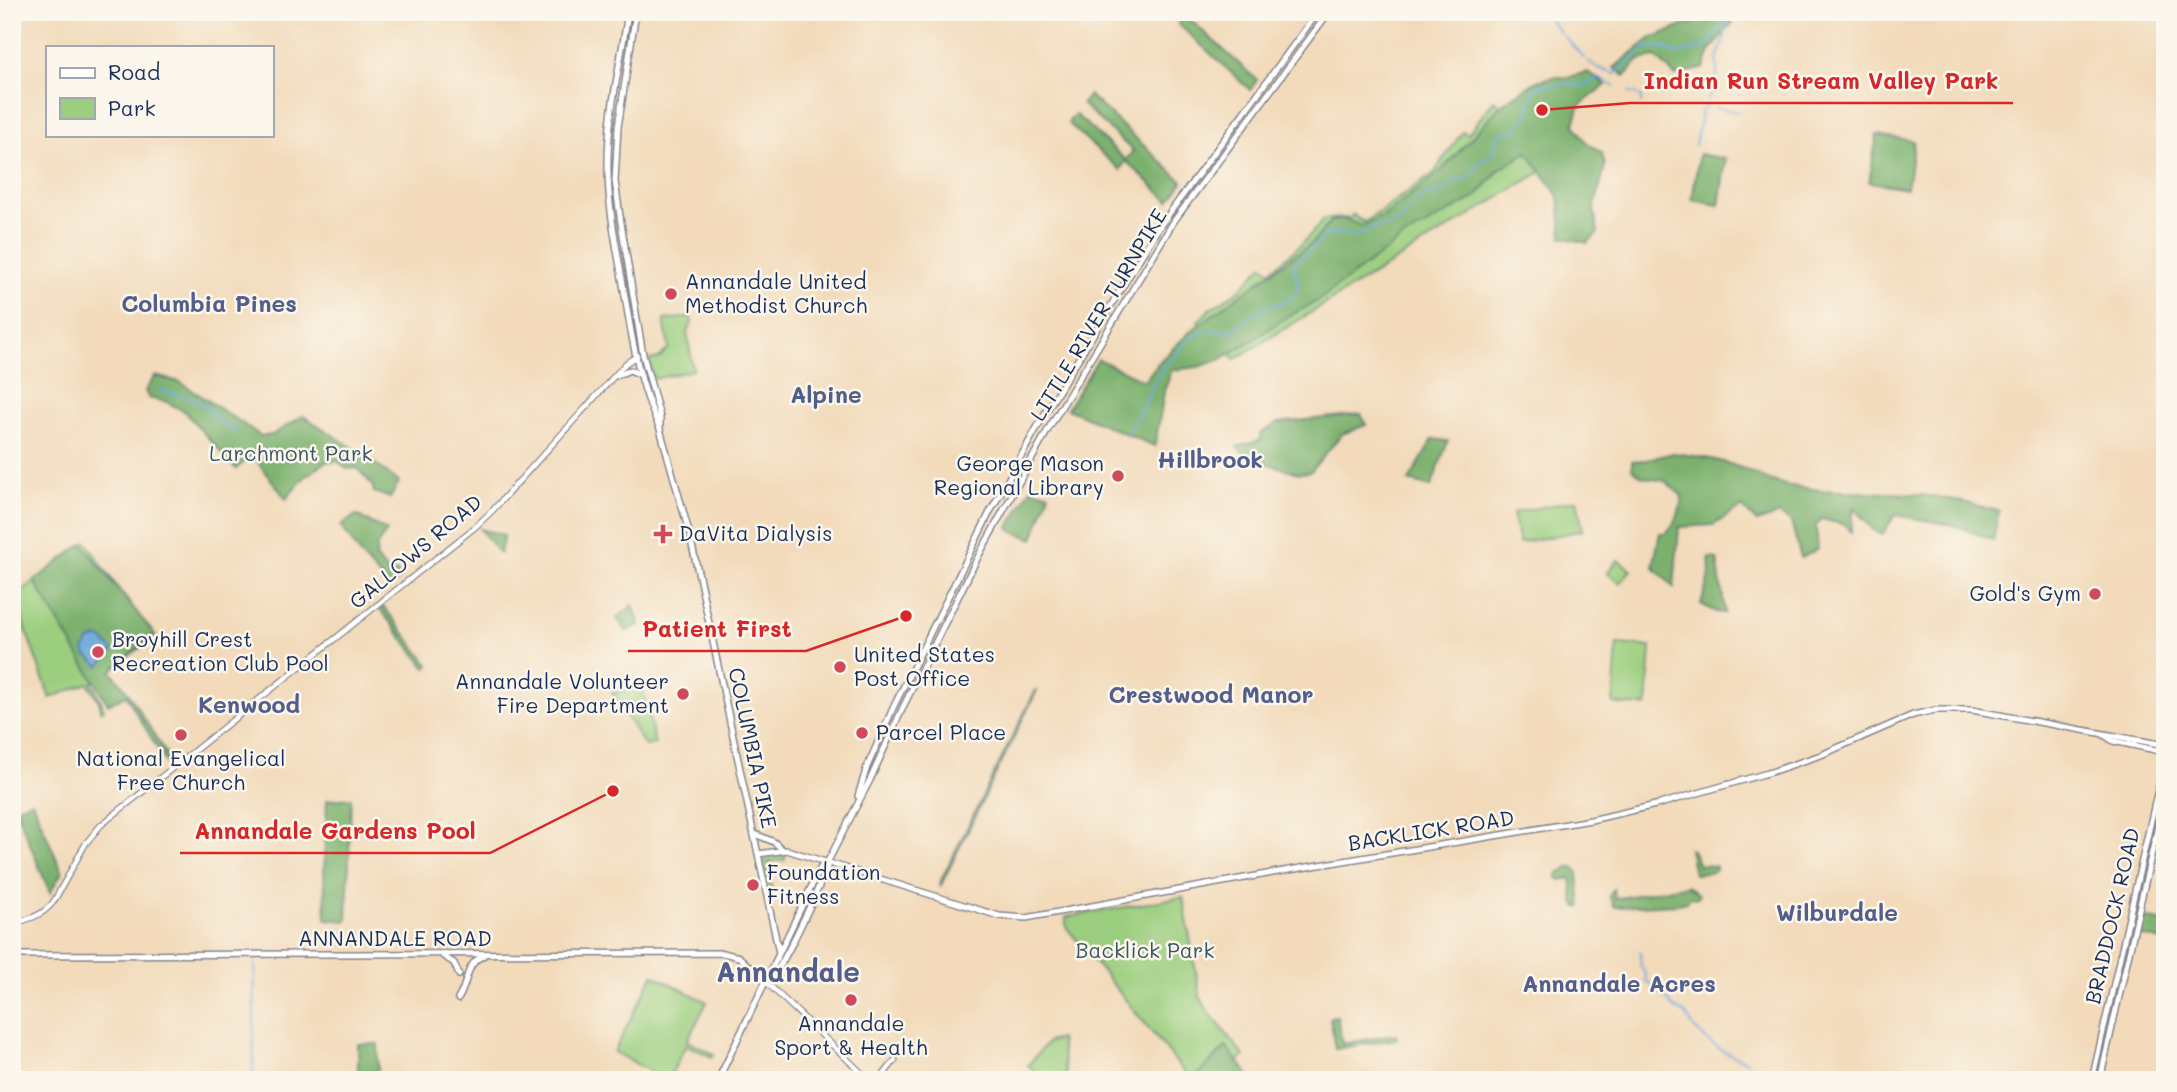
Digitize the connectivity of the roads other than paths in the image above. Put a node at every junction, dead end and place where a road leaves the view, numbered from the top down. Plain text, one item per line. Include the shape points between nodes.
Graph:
1 (628, 12) edge
2 (636, 12) edge
3 (1318, 12) edge
4 (1329, 12) edge
5 (643, 355) junction
6 (636, 356) junction
7 (641, 375) junction
8 (615, 376) junction
9 (660, 429) junction
10 (894, 706) junction
11 (2104, 735) junction
12 (888, 739) junction
13 (2165, 745) edge
14 (2165, 752) edge
15 (2165, 759) edge
16 (2165, 794) edge
17 (855, 806) junction
18 (755, 834) junction
19 (783, 850) junction
20 (758, 855) junction
21 (827, 863) junction
22 (12, 924) edge
23 (779, 953) junction
24 (492, 954) junction
25 (12, 955) edge
26 (440, 955) junction
27 (458, 975) dead end
28 (767, 983) junction
29 (458, 999) dead end
30 (895, 1060) dead end
31 (863, 1073) junction
32 (718, 1080) edge
33 (869, 1080) edge
34 (2092, 1080) edge
35 (2100, 1080) edge

1 - 6 main road, COLUMBIA PIKE via 609,135 608,180
2 - 5 main road, COLUMBIA PIKE via 618,127 615,181
3 - 10 main road, LITTLE RIVER TURNPIKE via 1162,224 1100,322 1002,491
4 - 12 main road, LITTLE RIVER TURNPIKE via 1149,260 1003,510
5 - 6 main road
5 - 9 main road, COLUMBIA PIKE
6 - 7 main road, COLUMBIA PIKE
6 - 8 main road, GALLOWS ROAD
7 - 8 main road via 630,370
7 - 9 main road, COLUMBIA PIKE
8 - 22 main road, GALLOWS ROAD via 474,528 120,808 87,840 47,909
9 - 18 main road, COLUMBIA PIKE via 689,532
10 - 12 main road
10 - 17 main road, LITTLE RIVER TURNPIKE
11 - 13 main road, BACKLICK ROAD
11 - 14 main road, BACKLICK ROAD
11 - 21 main road, BACKLICK ROAD via 1972,710 1936,710 1771,772 1591,820 1026,918 999,916
12 - 17 main road, LITTLE RIVER TURNPIKE
15 - 34 main road, BRADDOCK ROAD
16 - 35 main road, BRADDOCK ROAD
17 - 21 main road, LITTLE RIVER TURNPIKE
18 - 19 main road
18 - 20 main road, COLUMBIA PIKE
19 - 20 main road, BACKLICK ROAD
19 - 21 main road, BACKLICK ROAD
20 - 23 main road, COLUMBIA PIKE
21 - 23 main road, LITTLE RIVER TURNPIKE
21 - 28 main road, LITTLE RIVER TURNPIKE via 787,954
23 - 28 main road, LITTLE RIVER TURNPIKE
24 - 26 main road, ANNANDALE ROAD
24 - 28 main road, ANNANDALE ROAD via 729,954
24 - 29 main road via 471,964
25 - 26 main road, ANNANDALE ROAD
26 - 27 main road via 454,963
28 - 31 main road
28 - 32 main road, LITTLE RIVER TURNPIKE
30 - 31 main road via 881,1077
31 - 33 main road

